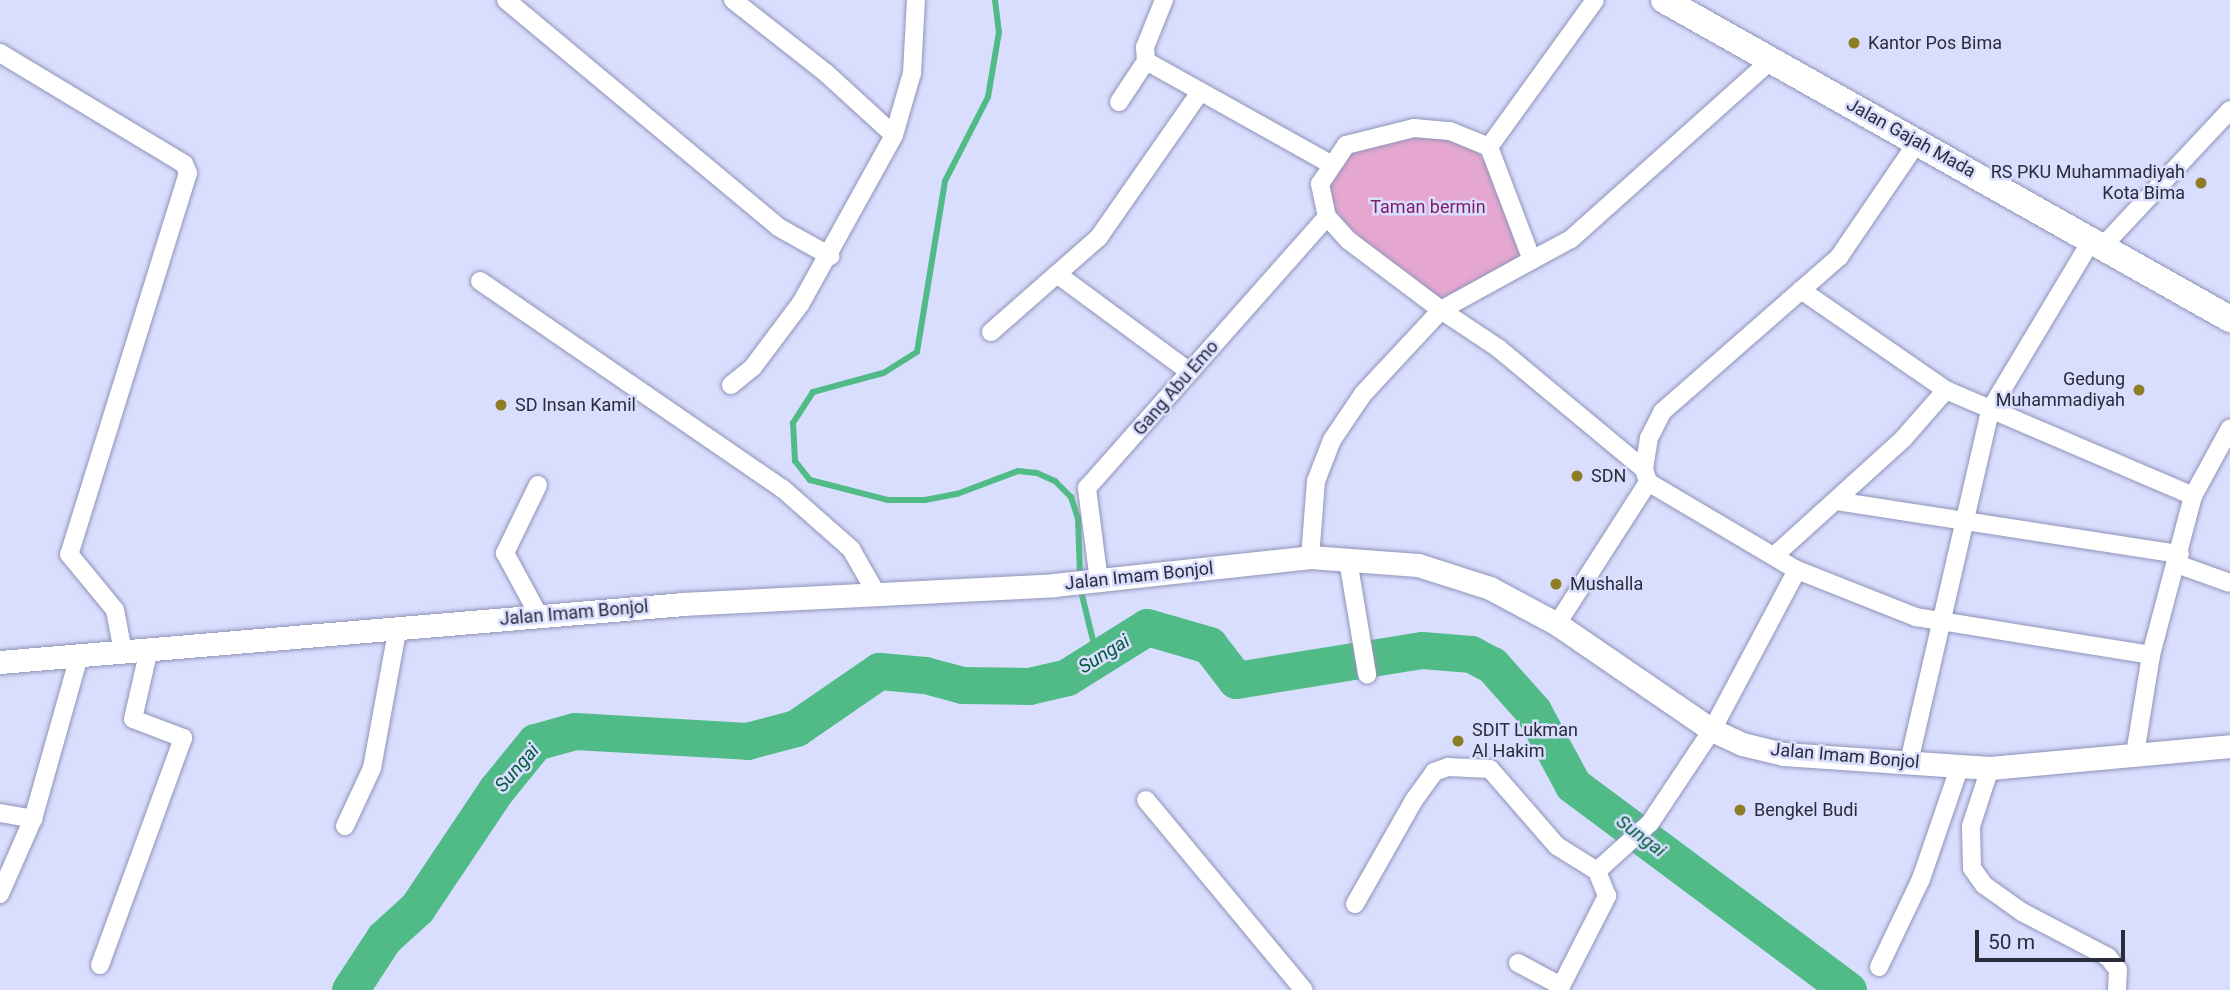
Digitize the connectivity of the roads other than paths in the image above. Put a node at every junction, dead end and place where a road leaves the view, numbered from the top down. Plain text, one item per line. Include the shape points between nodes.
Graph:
1 (506, 0) edge
2 (733, 0) edge
3 (916, 0) edge
4 (1164, 0) edge
5 (1595, 0) edge
6 (1664, 0) edge
7 (0, 53) edge
8 (1146, 61) junction
9 (1770, 61) junction
10 (1200, 92) junction
11 (1119, 102) dead end
12 (2230, 110) edge
13 (894, 135) junction
14 (1918, 141) junction
15 (1489, 147) junction
16 (1330, 164) junction
17 (1328, 217) junction
18 (2096, 244) junction
19 (830, 256) junction
20 (1532, 260) junction
21 (1057, 274) junction
22 (480, 281) dead end
23 (1801, 290) junction
24 (1441, 310) junction
25 (2230, 319) edge
26 (991, 332) dead end
27 (1190, 372) junction
28 (731, 385) dead end
29 (1945, 390) junction
30 (1990, 410) junction
31 (2230, 428) edge
32 (1646, 475) junction
33 (538, 485) dead end
34 (2193, 496) junction
35 (1836, 500) junction
36 (1966, 520) junction
37 (1774, 556) junction
38 (1310, 557) junction
39 (2178, 559) junction
40 (1348, 560) junction
41 (1797, 570) junction
42 (1083, 583) junction
43 (2230, 583) edge
44 (875, 591) junction
45 (540, 616) junction
46 (1557, 624) junction
47 (1944, 624) junction
48 (398, 627) junction
49 (149, 649) junction
50 (123, 652) junction
51 (2151, 655) junction
52 (79, 656) junction
53 (0, 662) edge
54 (1367, 674) dead end
55 (1712, 730) junction
56 (2230, 746) edge
57 (2135, 754) junction
58 (1909, 762) junction
59 (1960, 766) junction
60 (1990, 768) junction
61 (1146, 800) dead end
62 (0, 813) edge
63 (33, 819) junction
64 (345, 826) dead end
65 (1597, 872) junction
66 (0, 894) edge
67 (1355, 904) dead end
68 (1518, 963) dead end
69 (100, 965) dead end
70 (1879, 967) dead end
71 (1560, 988) edge
72 (1304, 990) edge
73 (2117, 990) edge

1 - 19 street via 784,231
2 - 13 street via 826,73
3 - 13 street via 912,73
4 - 8 street via 1145,47
5 - 15 street
6 - 9 main road, Jalan Gajah Mada
7 - 50 street via 184,164 188,173 69,554 115,610
8 - 10 street
8 - 11 street
9 - 14 main road, Jalan Gajah Mada
9 - 20 street via 1570,239
10 - 16 street
10 - 21 street via 1099,237
12 - 18 street
13 - 19 street
14 - 18 main road, Jalan Gajah Mada
14 - 23 street via 1853,241
15 - 16 street via 1450,131 1413,128 1346,145
15 - 20 street
16 - 17 street via 1320,184
17 - 24 street via 1348,240
17 - 27 street, Gang Abu Emo
18 - 25 main road, Jalan Gajah Mada
18 - 30 street
19 - 28 street via 753,367
20 - 24 street
21 - 26 street
21 - 27 street
22 - 44 street via 783,489 851,549
23 - 29 street
23 - 32 street via 1663,411 1649,438
24 - 32 street via 1498,348
24 - 38 street via 1363,394 1332,440 1316,481
27 - 42 street, Gang Abu Emo via 1087,488
29 - 30 street
29 - 35 street via 1903,439
30 - 34 street
30 - 36 street
31 - 34 street
32 - 37 street
32 - 46 street
33 - 45 street via 505,553
34 - 39 street
35 - 36 street
35 - 37 street
36 - 39 street
36 - 47 street
37 - 41 street
38 - 40 street, Jalan Imam Bonjol
38 - 42 street, Jalan Imam Bonjol
39 - 43 street
39 - 51 street
40 - 46 street, Jalan Imam Bonjol via 1431,569 1490,588
40 - 54 street
41 - 47 street via 1869,601
41 - 55 street
42 - 44 street, Jalan Imam Bonjol
44 - 45 street, Jalan Imam Bonjol
45 - 48 street, Jalan Imam Bonjol
46 - 55 street, Jalan Imam Bonjol
47 - 51 street
47 - 58 street
48 - 49 street, Jalan Imam Bonjol
48 - 64 street via 372,768
49 - 50 street, Jalan Imam Bonjol
49 - 69 street via 133,719 183,738
50 - 52 street, Jalan Imam Bonjol
51 - 57 street
52 - 53 street, Jalan Imam Bonjol
52 - 63 street
55 - 58 street, Jalan Imam Bonjol via 1783,754
55 - 65 street via 1650,823 1623,843
56 - 57 street, Jalan Imam Bonjol
57 - 60 street, Jalan Imam Bonjol
58 - 59 street, Jalan Imam Bonjol
59 - 60 street, Jalan Imam Bonjol
59 - 70 street via 1921,879
60 - 73 street via 1970,826 1972,868 1984,885 2022,912 2108,957 2118,970
61 - 72 street
62 - 63 street
63 - 66 street
65 - 67 street via 1557,846 1490,769 1448,767 1434,772 1414,800
65 - 71 street via 1607,896
68 - 71 street

